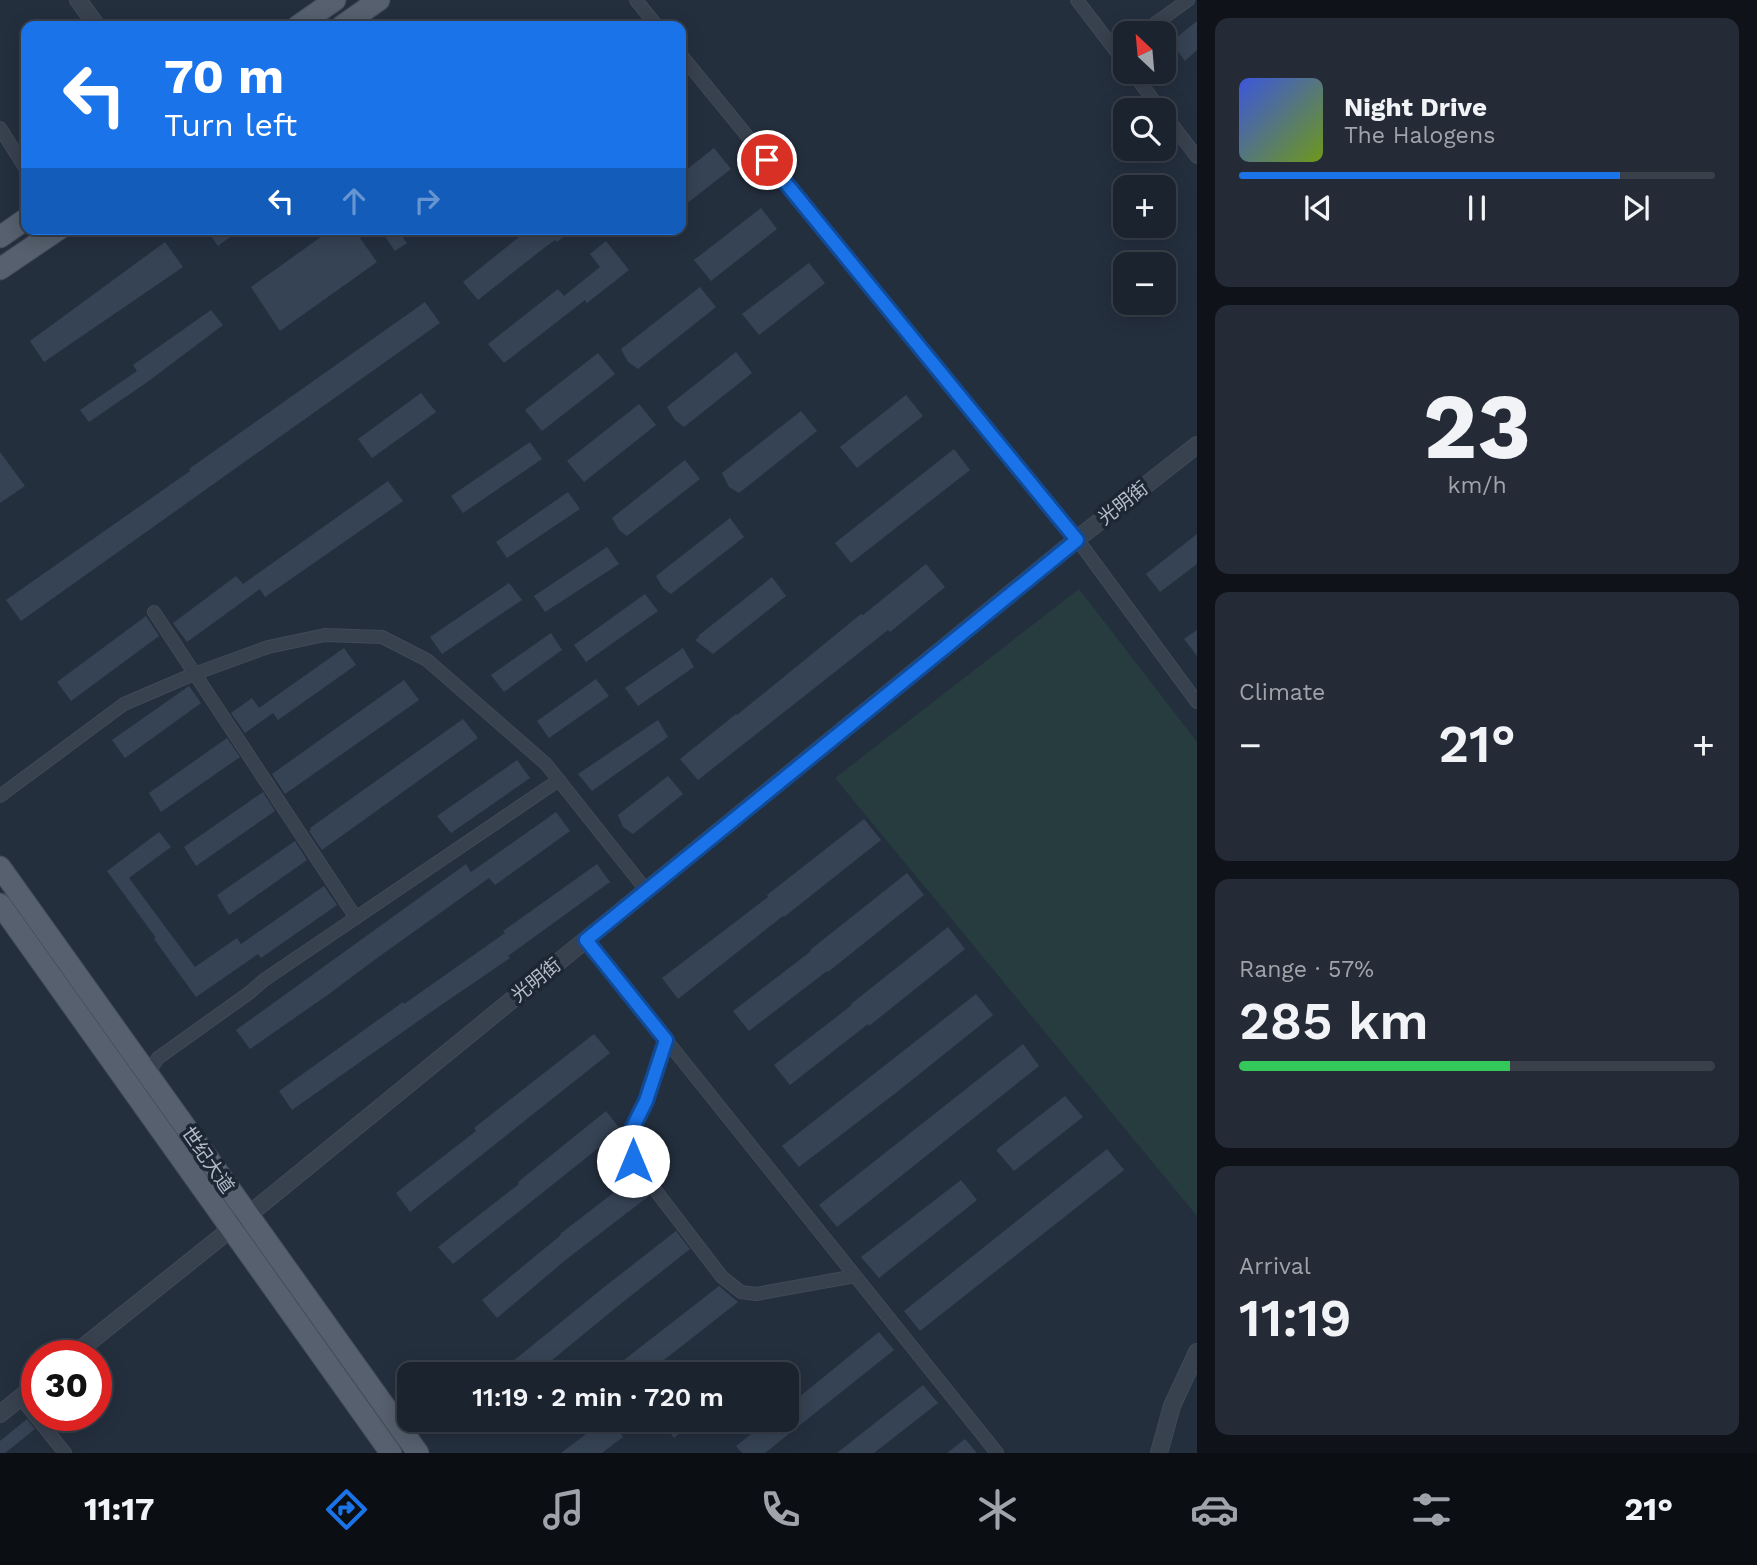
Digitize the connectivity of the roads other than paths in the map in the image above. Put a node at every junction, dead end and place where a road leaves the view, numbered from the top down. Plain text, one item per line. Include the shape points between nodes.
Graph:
1 (78, 0) edge
2 (335, 0) edge
3 (379, 0) edge
4 (636, 0) edge
5 (1077, 0) edge
6 (1188, 0) edge
7 (93, 21) edge
8 (305, 21) edge
9 (349, 21) edge
10 (653, 21) edge
11 (1159, 21) edge
12 (1113, 39) edge
13 (686, 61) edge
14 (0, 128) edge
15 (1176, 130) edge
16 (1197, 157) edge
17 (21, 161) edge
18 (21, 222) edge
19 (50, 235) edge
20 (0, 237) edge
21 (0, 269) edge
22 (1197, 445) edge
23 (1077, 540) junction
24 (154, 612) dead end
25 (194, 674) junction
26 (1197, 702) edge
27 (559, 780) junction
28 (0, 796) edge
29 (0, 867) edge
30 (646, 890) junction
31 (0, 904) edge
32 (356, 919) junction
33 (586, 940) junction
34 (666, 1040) junction
35 (148, 1076) junction
36 (133, 1091) junction
37 (239, 1222) junction
38 (855, 1276) junction
39 (92, 1340) edge
40 (1197, 1352) edge
41 (20, 1398) joint
42 (0, 1414) edge
43 (65, 1453) edge
44 (391, 1453) edge
45 (418, 1453) edge
46 (997, 1453) edge
47 (1159, 1453) edge

1 - 7 street
2 - 8 main road
3 - 9 main road
4 - 10 street
5 - 12 street
6 - 11 street
13 - 23 street
14 - 17 street
15 - 16 street
18 - 20 main road
19 - 21 main road
22 - 23 street, 光明街
23 - 26 street
23 - 30 street, 光明街
24 - 25 street
25 - 27 street via 268,647 325,635 382,637 428,660
25 - 28 street via 124,704
25 - 32 street
27 - 30 street
27 - 32 street
29 - 35 main road, 世纪大道
30 - 33 street, 光明街
31 - 36 main road, 世纪大道
32 - 35 street via 158,1058
33 - 34 street
33 - 37 street, 光明街
34 - 38 street
34 - 38 street via 633,1127 633,1161 722,1277 741,1292 756,1294
35 - 36 street
35 - 37 main road, 世纪大道
36 - 37 main road, 世纪大道
37 - 39 street, 光明街
37 - 44 main road, 世纪大道
37 - 45 main road, 世纪大道
38 - 46 street
40 - 47 street via 1172,1406
41 - 42 street
41 - 43 street

